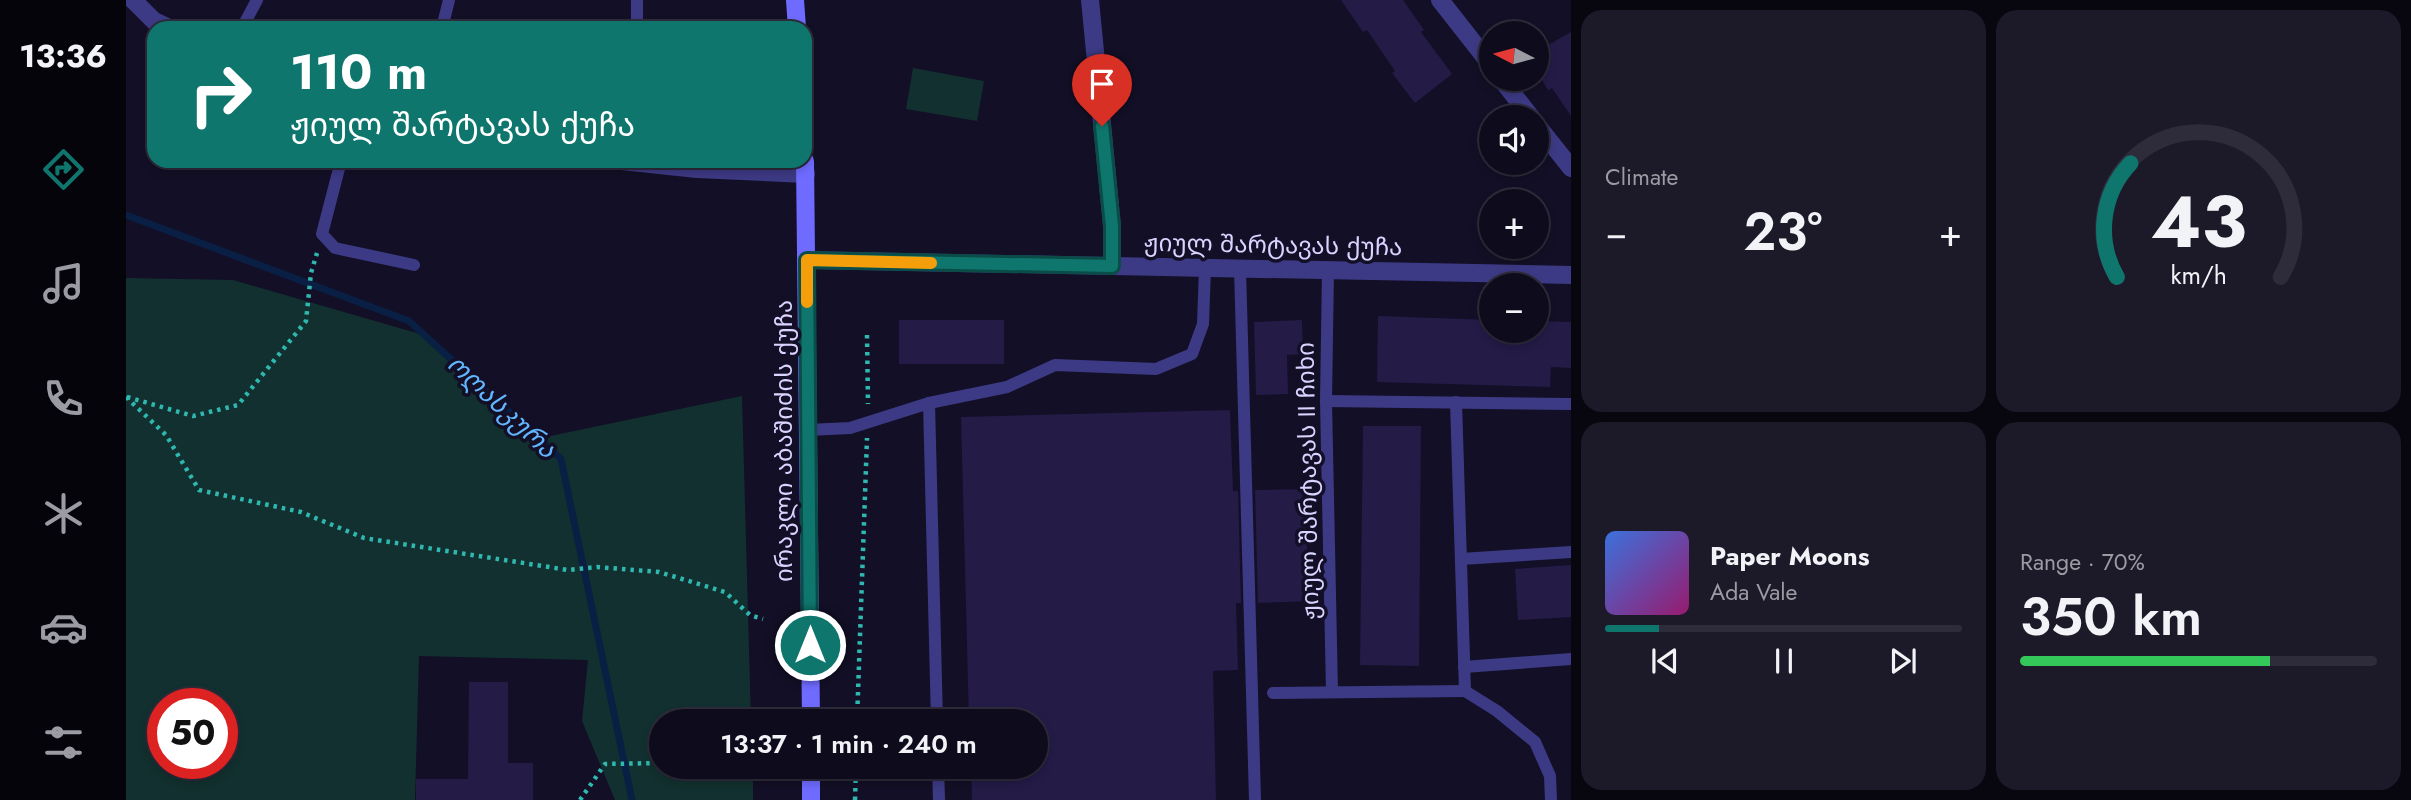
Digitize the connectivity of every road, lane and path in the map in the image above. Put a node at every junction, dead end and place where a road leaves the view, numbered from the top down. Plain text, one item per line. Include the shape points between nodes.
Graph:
1 (133, 0) edge
2 (257, 0) edge
3 (449, 0) edge
4 (637, 0) edge
5 (795, 0) edge
6 (1090, 0) edge
7 (1440, 0) edge
8 (154, 21) edge
9 (246, 21) edge
10 (444, 21) edge
11 (637, 21) edge
12 (796, 21) edge
13 (1479, 50) edge
14 (1510, 91) edge
15 (1522, 105) edge
16 (1549, 141) edge
17 (339, 168) edge
18 (688, 168) edge
19 (805, 168) edge
20 (1571, 169) edge
21 (807, 260) junction
22 (414, 265) dead end
23 (1112, 266) junction
24 (1205, 268) junction
25 (1240, 269) junction
26 (1328, 270) junction
27 (311, 273) dead end
28 (1571, 275) edge
29 (867, 335) dead end
30 (126, 397) edge
31 (1326, 401) junction
32 (1456, 402) junction
33 (929, 403) junction
34 (1571, 404) edge
35 (868, 423) junction
36 (808, 430) junction
37 (1571, 552) edge
38 (1461, 559) junction
39 (763, 619) dead end
40 (1571, 659) edge
41 (1464, 667) junction
42 (1465, 691) junction
43 (1332, 692) junction
44 (1273, 693) dead end
45 (810, 709) edge
46 (857, 709) edge
47 (937, 709) edge
48 (649, 763) edge
49 (811, 779) edge
50 (856, 779) edge
51 (938, 779) edge
52 (580, 800) edge
53 (811, 800) edge
54 (855, 800) edge
55 (939, 800) edge
56 (1255, 800) edge
57 (1550, 800) edge

1 - 8 street
2 - 9 lane
3 - 10 lane
4 - 11 lane
5 - 12 main road
6 - 23 street
7 - 13 street
14 - 15 street
16 - 20 street
17 - 22 lane via 322,234 335,248
18 - 19 street
19 - 21 main road, ირაკლი აბაშიძის ქუჩა
21 - 23 street, ჟიულ შარტავას ქუჩა
21 - 36 main road, ირაკლი აბაშიძის ქუჩა
23 - 24 street, ჟიულ შარტავას ქუჩა
24 - 25 street, ჟიულ შარტავას ქუჩა
24 - 33 lane via 1203,324 1192,354 1156,369 1055,365 1007,387
25 - 26 street, ჟიულ შარტავას ქუჩა
25 - 56 lane
26 - 28 street, ჟიულ შარტავას ქუჩა
26 - 31 lane, ჟიულ შარტავას II ჩიხი
27 - 30 path via 306,321 238,405 193,416
29 - 35 path
30 - 39 path via 166,435 199,489 301,512 364,538 568,570 597,567 659,572 725,592 750,615
31 - 32 lane
31 - 43 lane, ჟიულ შარტავას II ჩიხი
32 - 34 lane
32 - 38 lane
33 - 35 lane
33 - 47 lane
35 - 36 lane
35 - 46 path
36 - 45 main road, ირაკლი აბაშიძის ქუჩა
37 - 38 lane
38 - 41 lane
40 - 41 lane
41 - 42 lane
42 - 43 lane
42 - 57 lane via 1535,742 1550,776
43 - 44 lane
48 - 52 path via 605,764
49 - 53 main road
50 - 54 path
51 - 55 lane

